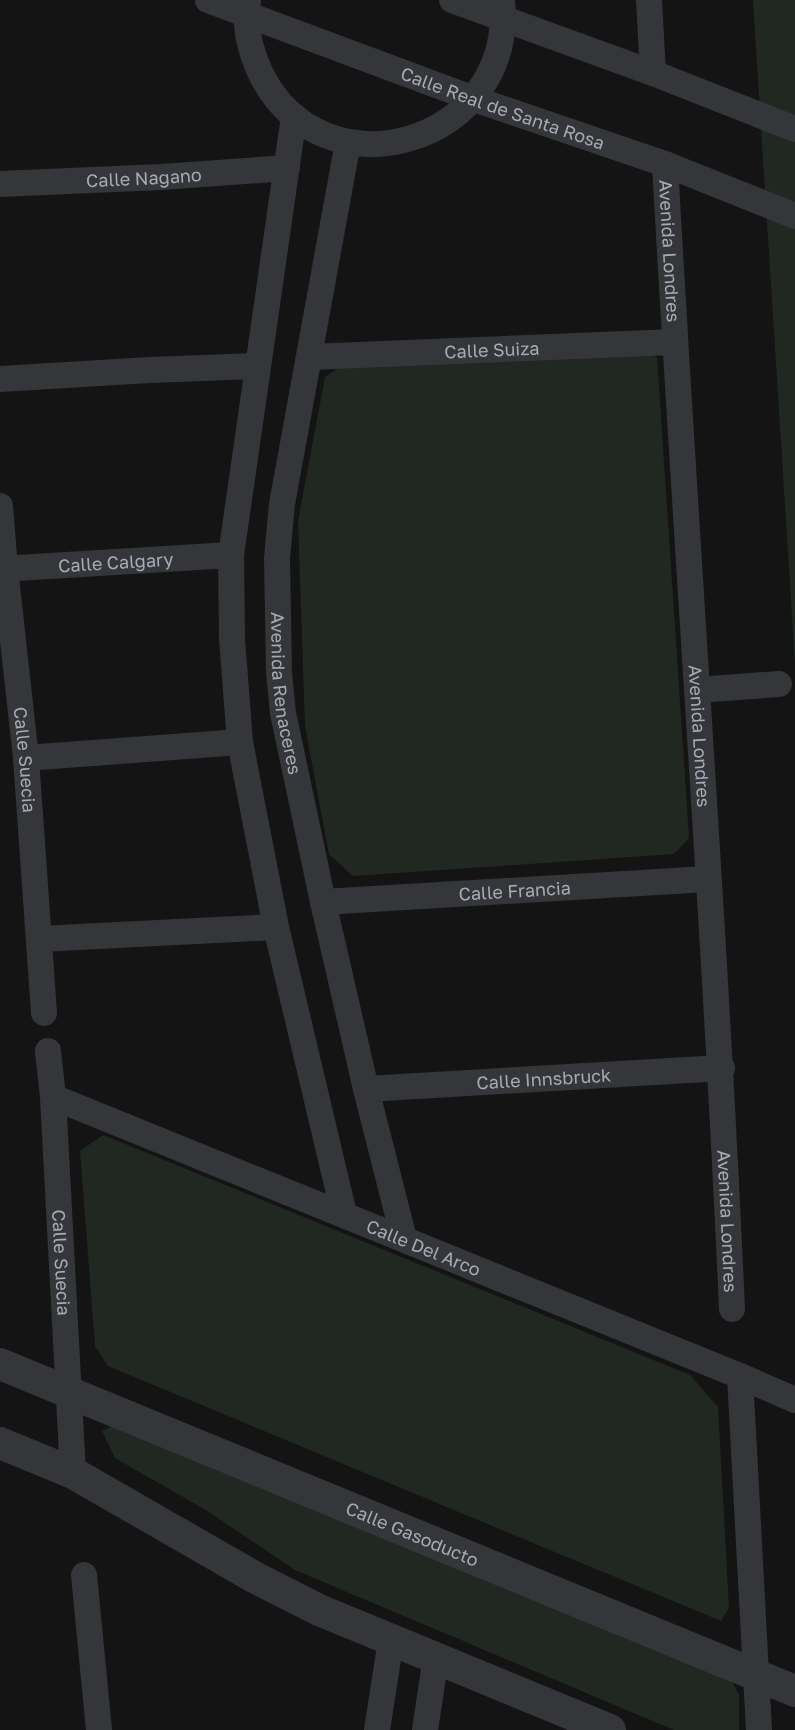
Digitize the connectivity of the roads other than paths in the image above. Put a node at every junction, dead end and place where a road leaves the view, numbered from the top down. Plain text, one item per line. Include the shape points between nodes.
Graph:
1 (208, 0) edge
2 (452, 0) edge
3 (649, 0) edge
4 (247, 7) edge
5 (503, 10) edge
6 (653, 73) junction
7 (474, 99) junction
8 (294, 116) junction
9 (795, 129) edge
10 (348, 142) junction
11 (664, 164) junction
12 (287, 168) junction
13 (0, 184) edge
14 (795, 216) edge
15 (674, 342) junction
16 (310, 357) junction
17 (257, 366) junction
18 (0, 379) edge
19 (0, 506) edge
20 (231, 555) junction
21 (2, 569) edge
22 (779, 684) dead end
23 (697, 690) junction
24 (240, 742) junction
25 (26, 758) junction
26 (708, 879) junction
27 (323, 902) junction
28 (276, 927) junction
29 (40, 939) junction
30 (44, 1013) dead end
31 (48, 1051) dead end
32 (722, 1068) junction
33 (366, 1089) junction
34 (53, 1096) junction
35 (344, 1214) junction
36 (404, 1239) junction
37 (732, 1309) dead end
38 (0, 1364) edge
39 (741, 1376) junction
40 (68, 1392) junction
41 (795, 1400) edge
42 (0, 1443) edge
43 (73, 1473) junction
44 (84, 1575) dead end
45 (391, 1640) junction
46 (436, 1657) junction
47 (757, 1675) junction
48 (795, 1691) edge
49 (99, 1730) edge
50 (377, 1730) edge
51 (425, 1730) edge
52 (610, 1730) edge
53 (759, 1730) edge

1 - 4 street, Calle Real de Santa Rosa
2 - 5 street
3 - 6 street
4 - 7 street, Calle Real de Santa Rosa
4 - 8 street via 251,53 267,88
5 - 6 street
5 - 7 street via 500,48 490,75
6 - 9 street
7 - 10 street via 454,118 404,141 376,145
7 - 11 street, Calle Real de Santa Rosa
8 - 10 street via 310,128
8 - 12 street
10 - 16 street, Avenida Renaceres
11 - 14 street, Calle Real de Santa Rosa
11 - 15 street, Avenida Londres
12 - 13 street, Calle Nagano
12 - 17 street
15 - 16 street, Calle Suiza
15 - 23 street, Avenida Londres
16 - 27 street, Avenida Renaceres via 282,504 278,548 279,672 289,748
17 - 18 street
17 - 20 street
19 - 21 street, Calle Suecia
20 - 21 street, Calle Calgary
20 - 24 street via 232,639
21 - 25 street, Calle Suecia
22 - 23 street
23 - 26 street, Avenida Londres
24 - 25 street
24 - 28 street
25 - 29 street, Calle Suecia
26 - 27 street, Calle Francia
26 - 32 street, Avenida Londres
27 - 33 street, Avenida Renaceres
28 - 29 street
28 - 35 street
29 - 30 street, Calle Suecia
31 - 34 street, Calle Suecia
32 - 33 street, Calle Innsbruck
32 - 37 street, Avenida Londres
33 - 36 street, Avenida Renaceres
34 - 35 street, Calle Del Arco
34 - 40 street, Calle Suecia
35 - 36 street, Calle Del Arco
36 - 39 street, Calle Del Arco
38 - 40 street, Calle Gasoducto
39 - 41 street, Calle Del Arco
39 - 47 street
40 - 43 street, Calle Suecia
40 - 47 street, Calle Gasoducto
42 - 43 street
43 - 45 street via 256,1578
44 - 49 street
45 - 46 street
45 - 50 street
46 - 51 street
46 - 52 street
47 - 48 street, Calle Gasoducto
47 - 53 street

